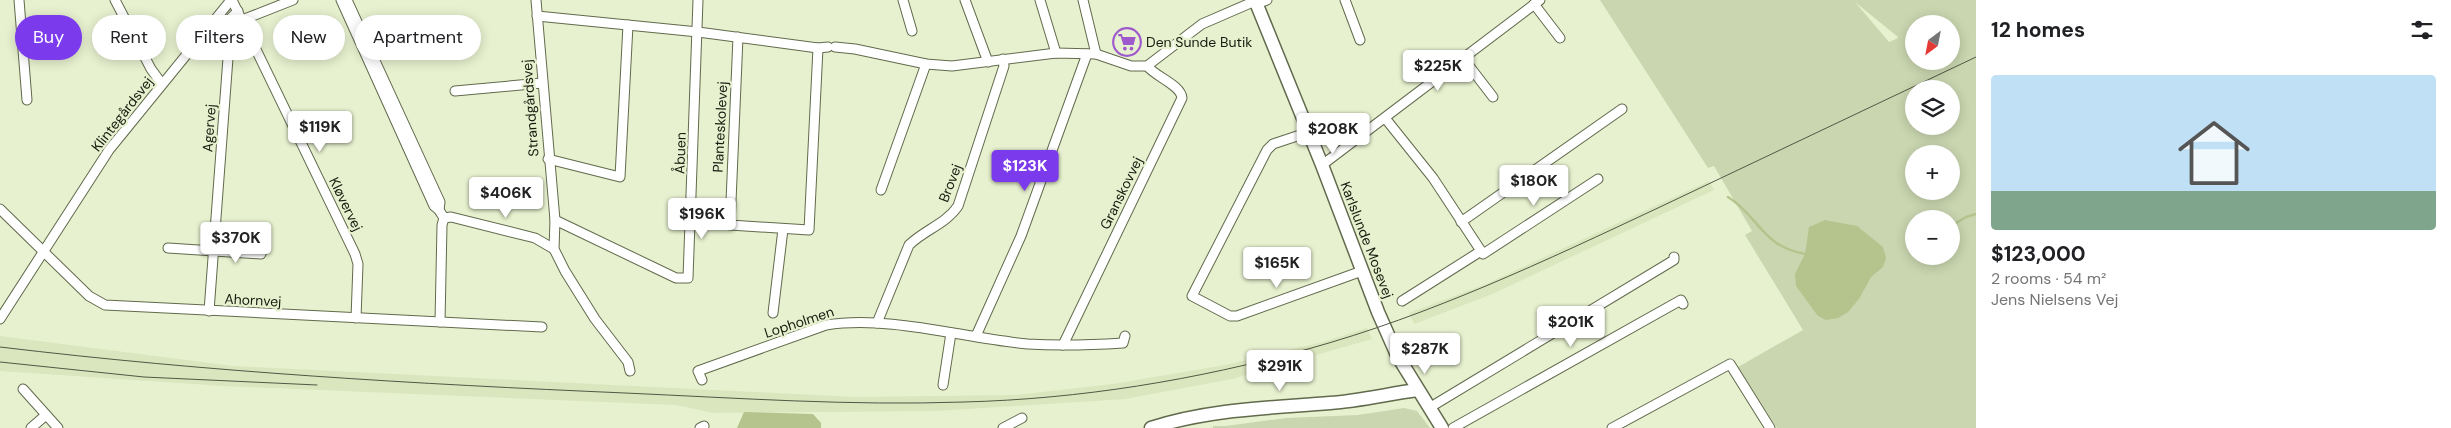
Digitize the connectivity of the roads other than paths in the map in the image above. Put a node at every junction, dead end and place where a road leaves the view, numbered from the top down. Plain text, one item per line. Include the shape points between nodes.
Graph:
1 (19, 0) edge
2 (115, 0) edge
3 (231, 0) edge
4 (293, 0) edge
5 (341, 0) edge
6 (347, 0) edge
7 (536, 0) edge
8 (698, 0) edge
9 (903, 0) edge
10 (965, 0) edge
11 (1040, 0) edge
12 (1083, 0) edge
13 (1345, 0) edge
14 (1258, 1) edge
15 (1537, 2) edge
16 (239, 15) edge
17 (243, 15) edge
18 (537, 16) junction
19 (628, 25) junction
20 (912, 31) dead end
21 (698, 32) junction
22 (738, 37) junction
23 (1560, 38) dead end
24 (1360, 40) dead end
25 (818, 48) junction
26 (1056, 53) junction
27 (1092, 54) junction
28 (1463, 58) junction
29 (1003, 59) junction
30 (228, 60) edge
31 (261, 60) edge
32 (988, 62) junction
33 (926, 64) junction
34 (1147, 66) junction
35 (542, 83) junction
36 (162, 84) junction
37 (455, 91) dead end
38 (1493, 97) dead end
39 (27, 100) dead end
40 (1622, 109) dead end
41 (1385, 118) junction
42 (1309, 132) junction
43 (548, 159) junction
44 (1322, 165) junction
45 (1598, 179) dead end
46 (881, 190) dead end
47 (0, 209) edge
48 (441, 214) junction
49 (555, 220) junction
50 (1461, 222) junction
51 (783, 229) junction
52 (168, 248) dead end
53 (554, 249) junction
54 (213, 250) junction
55 (43, 251) junction
56 (1482, 252) junction
57 (261, 254) dead end
58 (1674, 257) dead end
59 (1362, 271) junction
60 (1402, 301) dead end
61 (1683, 304) dead end
62 (209, 311) junction
63 (773, 313) dead end
64 (356, 318) junction
65 (0, 319) edge
66 (440, 322) junction
67 (877, 323) junction
68 (542, 327) dead end
69 (951, 333) junction
70 (976, 336) junction
71 (1125, 336) dead end
72 (1063, 345) junction
73 (630, 370) dead end
74 (702, 380) dead end
75 (943, 386) dead end
76 (23, 389) dead end
77 (1417, 390) junction
78 (1429, 408) junction
79 (46, 415) junction
80 (1022, 418) dead end
81 (31, 428) edge
82 (58, 428) edge
83 (1003, 428) edge
84 (1151, 428) edge
85 (1442, 428) edge
86 (1453, 428) edge
87 (1612, 428) edge
88 (1770, 428) edge

1 - 39 street
2 - 36 street
3 - 16 street, Kløvervej
3 - 36 street, Klintegårdsvej
4 - 17 street
5 - 48 street via 434,206
6 - 48 street via 440,202
7 - 18 street, Strandgårdsvej
8 - 21 street
9 - 20 street
10 - 32 street
11 - 26 street
12 - 27 street
13 - 24 street
14 - 34 street via 1202,24
14 - 42 street, Karlslunde Mosevej
15 - 23 street
15 - 28 street
18 - 19 street
18 - 35 street, Strandgårdsvej
19 - 21 street
19 - 43 street via 620,177
21 - 22 street
21 - 49 street, Åbuen via 688,278 676,278
22 - 25 street
22 - 51 street, Planteskolevej via 730,225
25 - 33 street via 855,49
25 - 51 street, Planteskolevej via 809,230
26 - 27 street
26 - 29 street
27 - 34 street via 1131,66
27 - 70 street via 1021,236
28 - 38 street
28 - 41 street
29 - 32 street
29 - 67 street, Brovej via 1004,66 958,206 947,218 909,245
30 - 54 street, Agervej
31 - 64 street, Kløvervej via 355,254 358,264
32 - 33 street via 952,66
33 - 46 street
34 - 72 street, Granskovvej via 1177,88 1182,98
35 - 37 street
35 - 43 street, Strandgårdsvej
36 - 55 street, Klintegårdsvej via 109,150
40 - 50 street
41 - 44 street
41 - 50 street via 1433,178
42 - 44 street, Karlslunde Mosevej
42 - 59 street via 1273,144 1267,150 1192,296 1230,316 1237,316
43 - 49 street, Strandgårdsvej
44 - 59 street, Karlslunde Mosevej
45 - 56 street
47 - 55 street, Ahornvej
48 - 53 street via 535,238
48 - 66 street
49 - 53 street, Strandgårdsvej
50 - 56 street
51 - 63 street
52 - 54 street
53 - 73 street, Strandgårdsvej via 579,296 628,362
54 - 57 street
54 - 62 street, Agervej
55 - 62 street, Ahornvej via 89,296 105,305
55 - 65 street, Klintegårdsvej
56 - 60 street
58 - 78 street via 1674,260
59 - 77 street, Karlslunde Mosevej via 1385,328
61 - 86 street via 1681,300
62 - 64 street, Ahornvej
64 - 66 street, Ahornvej
66 - 68 street, Ahornvej
67 - 69 street, Lopholmen
67 - 74 street, Lopholmen via 826,325 698,371
69 - 70 street, Lopholmen
69 - 75 street
70 - 72 street, Lopholmen via 1027,344
71 - 72 street, Lopholmen via 1123,343
76 - 79 street
77 - 78 street, Karlslunde Mosevej
77 - 84 street via 1332,403 1257,408
78 - 85 street, Karlslunde Mosevej
79 - 81 street
79 - 82 street
80 - 83 street
87 - 88 street via 1730,364

